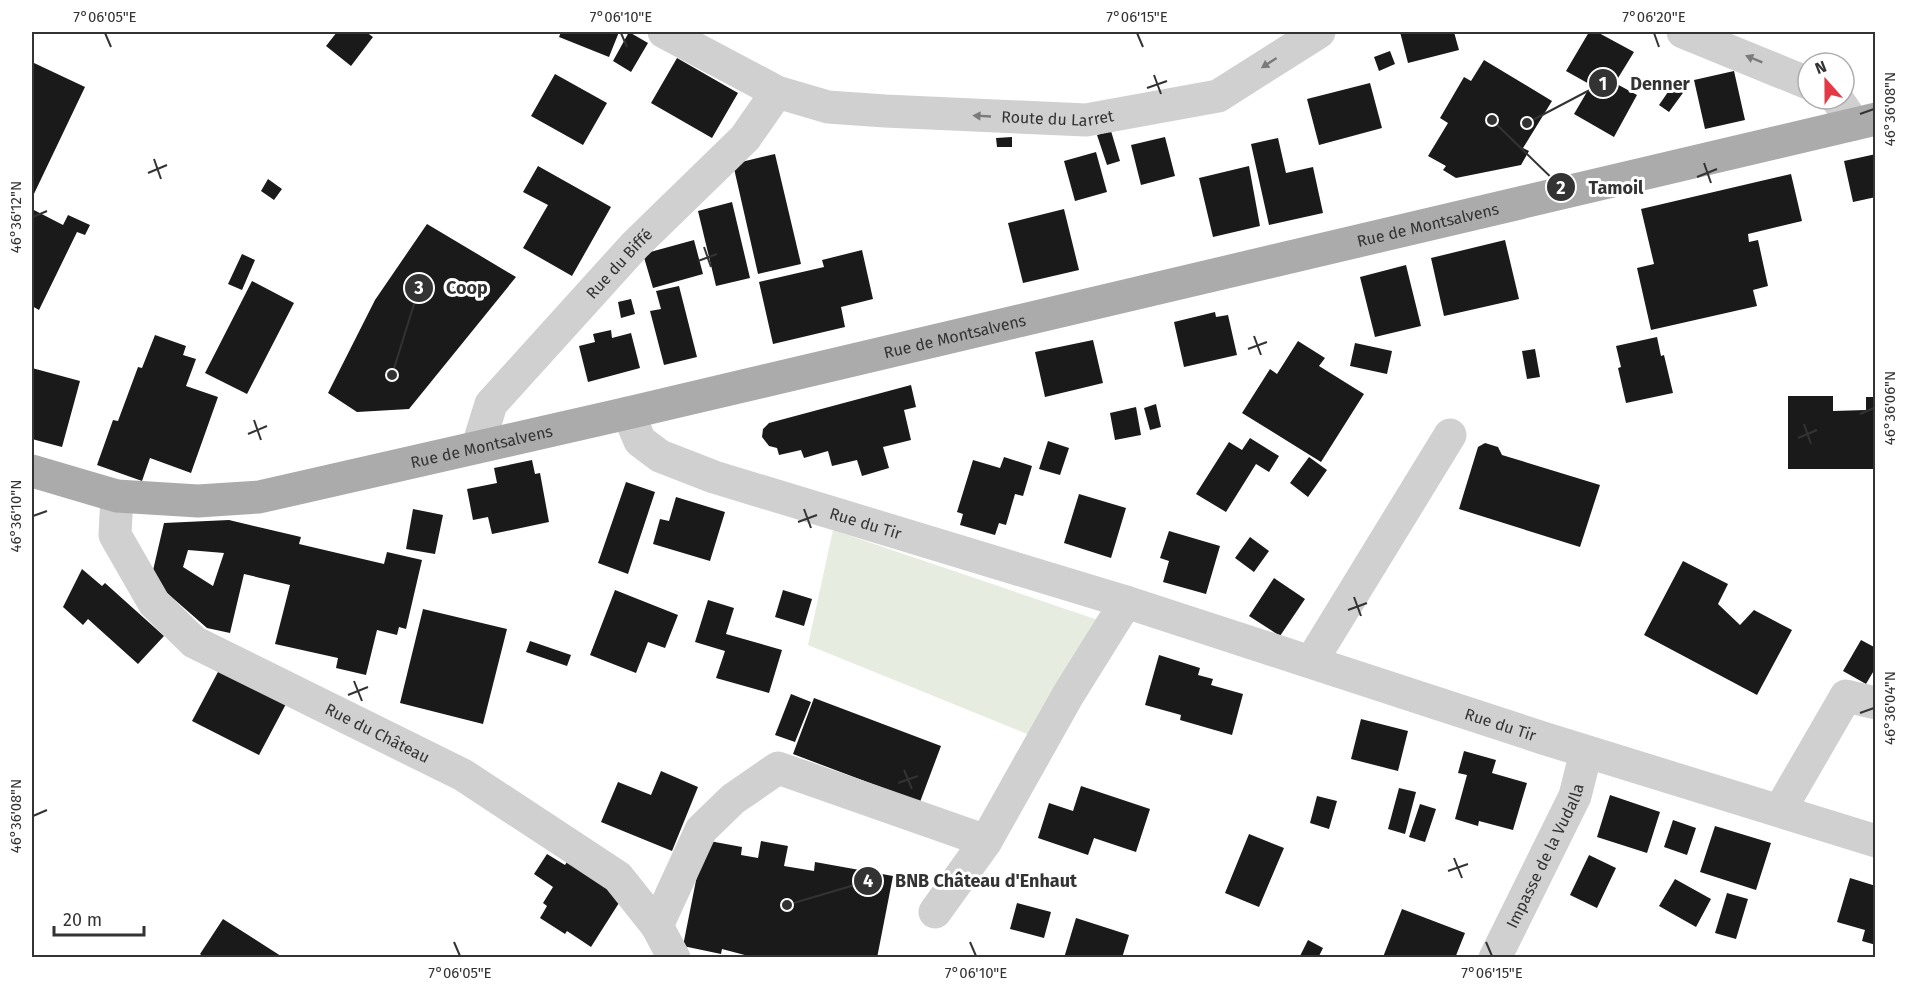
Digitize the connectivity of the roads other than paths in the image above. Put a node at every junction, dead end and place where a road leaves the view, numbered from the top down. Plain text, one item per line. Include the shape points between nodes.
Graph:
1 (664, 32) edge
2 (1319, 32) edge
3 (1683, 32) edge
4 (1796, 77) edge
5 (777, 92) junction
6 (1856, 114) edge
7 (628, 413) junction
8 (1450, 435) dead end
9 (478, 446) junction
10 (32, 471) edge
11 (117, 496) junction
12 (1126, 602) junction
13 (1311, 662) junction
14 (1875, 703) edge
15 (1586, 752) junction
16 (1780, 810) junction
17 (1875, 841) edge
18 (986, 842) junction
19 (935, 912) dead end
20 (657, 926) junction
21 (674, 957) edge
22 (1495, 957) edge

1 - 5 street, Route du Larret
2 -> 5 street, Route du Larret via 1218,96 1086,120 828,107
4 -> 3 street
5 - 9 street, Rue du Biffé via 745,138 635,244 491,404
6 - 7 main road, Rue de Montsalvens
7 - 9 main road, Rue de Montsalvens
7 - 12 street, Rue du Tir via 640,441 660,456
8 - 13 street
9 - 11 main road, Rue de Montsalvens via 259,497 198,501
10 - 11 main road, Rue de Montsalvens
11 - 20 street, Rue du Château via 115,535 154,603 194,642 463,775 618,877
12 - 13 street, Rue du Tir
12 - 18 street via 1068,695
13 - 15 street, Rue du Tir
14 - 16 street via 1846,696
15 - 16 street, Rue du Tir
15 - 22 street, Impasse de la Vudalla via 1575,796
16 - 17 street, Rue du Tir
18 - 19 street
18 - 20 street via 778,768 733,800 701,830
20 - 21 street, Rue du Château

